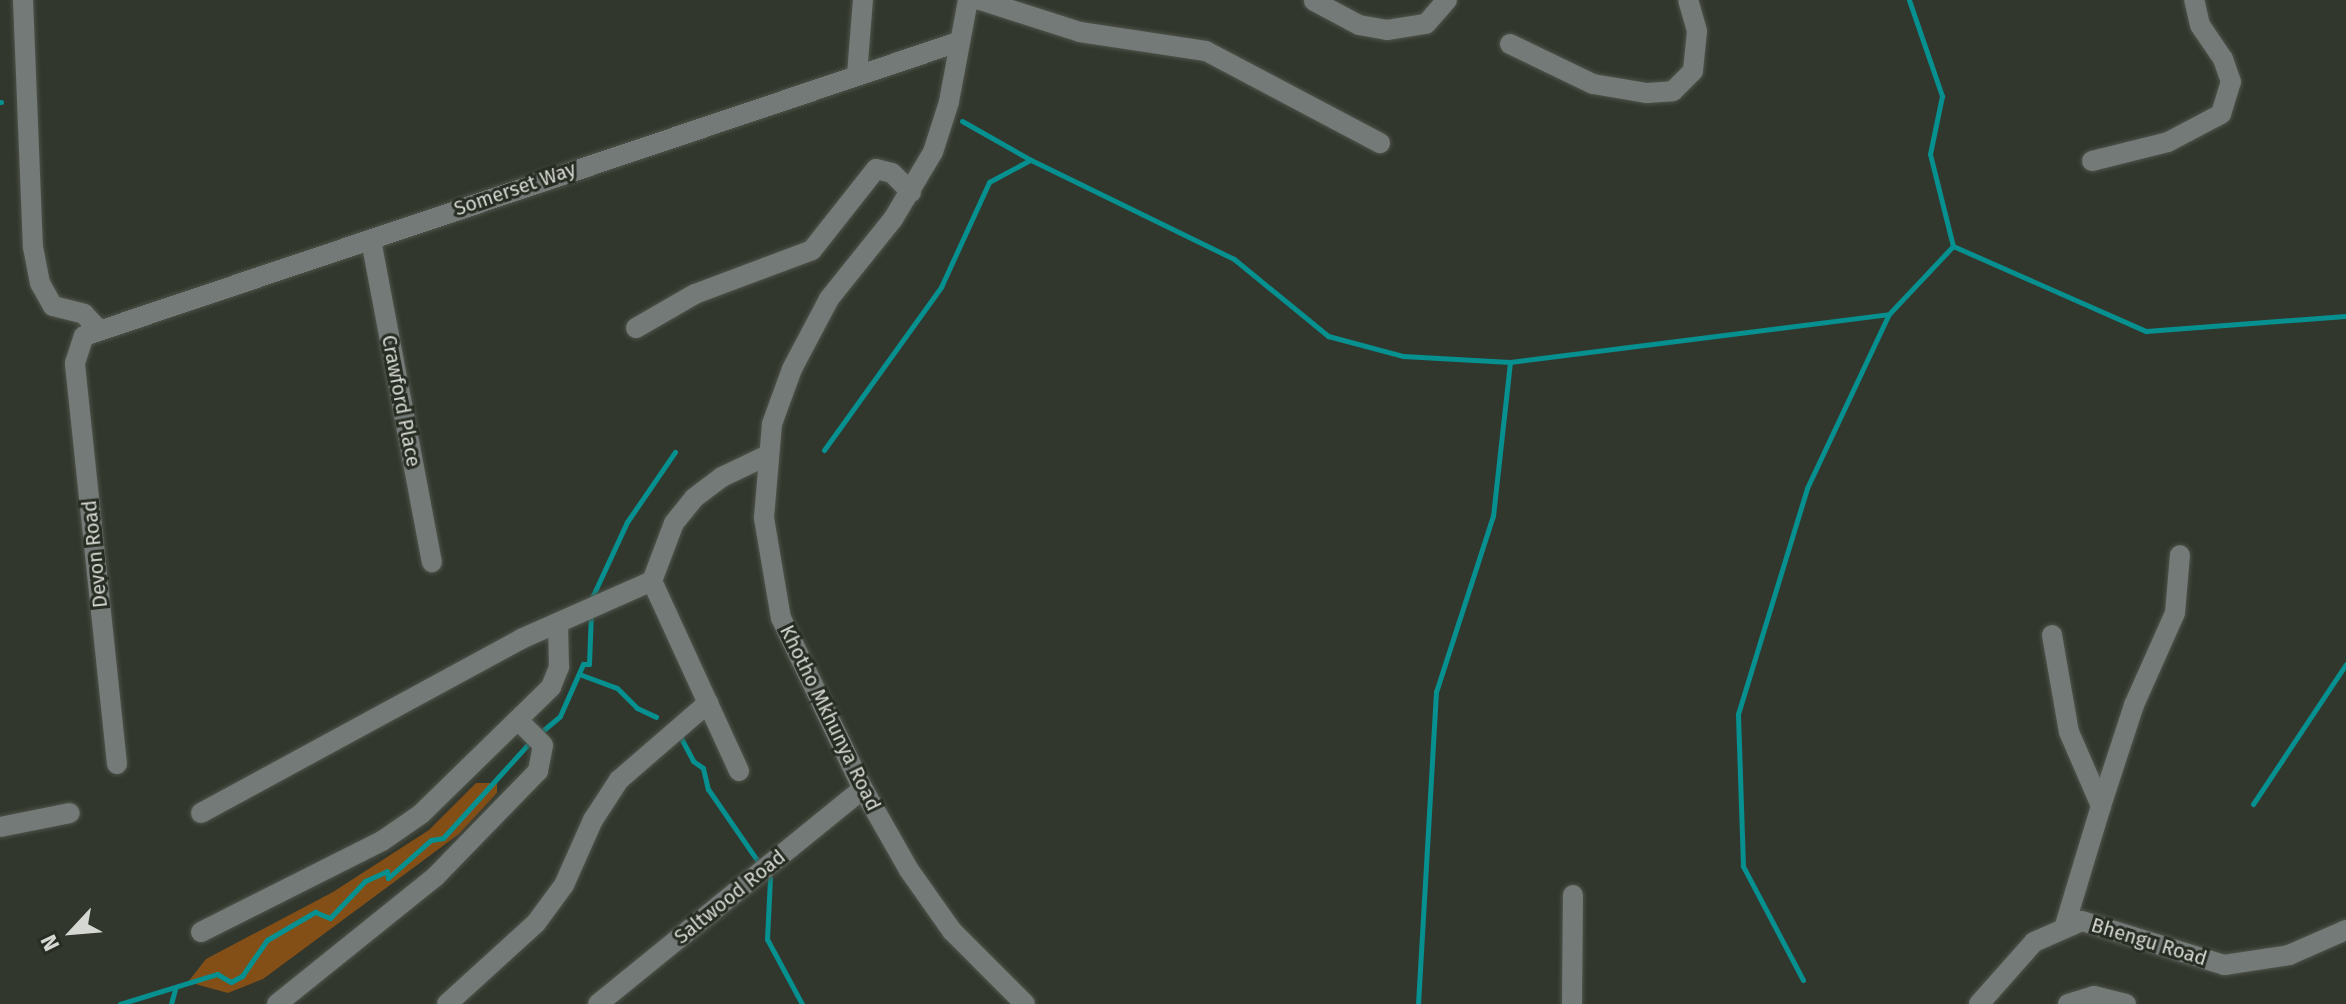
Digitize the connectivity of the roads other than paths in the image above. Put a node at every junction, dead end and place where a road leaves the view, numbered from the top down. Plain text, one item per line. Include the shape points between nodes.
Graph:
1 (23, 0) edge
2 (863, 0) edge
3 (968, 0) edge
4 (980, 0) edge
5 (1447, 0) edge
6 (1688, 0) edge
7 (2194, 0) edge
8 (1314, 1) edge
9 (958, 42) junction
10 (1510, 44) dead end
11 (857, 74) junction
12 (1380, 143) dead end
13 (2092, 161) dead end
14 (911, 192) junction
15 (371, 240) junction
16 (97, 328) junction
17 (636, 328) dead end
18 (77, 345) joint
19 (766, 456) junction
20 (2180, 555) dead end
21 (432, 562) dead end
22 (652, 581) junction
23 (558, 623) junction
24 (2052, 635) dead end
25 (708, 703) junction
26 (530, 732) junction
27 (117, 764) dead end
28 (739, 771) dead end
29 (863, 789) junction
30 (2101, 806) junction
31 (70, 813) dead end
32 (201, 813) dead end
33 (0, 827) edge
34 (1573, 895) dead end
35 (2065, 925) junction
36 (2346, 930) edge
37 (201, 932) dead end
38 (1983, 1002) edge
39 (277, 1004) edge
40 (447, 1004) edge
41 (598, 1004) edge
42 (1025, 1004) edge
43 (1572, 1004) edge
44 (2068, 1004) edge
45 (2126, 1004) edge

1 - 16 street via 33,247 40,283 53,306 84,314
2 - 11 street
3 - 9 street, Khotho Mkhunya Road
4 - 12 street via 1080,32 1206,51
5 - 8 street via 1426,24 1387,30 1359,25
6 - 10 street via 1697,31 1693,71 1673,91 1647,93 1593,84
7 - 13 street via 2200,25 2231,82 2221,114 2207,126 2168,142
9 - 11 street, Somerset Way
9 - 14 street, Khotho Mkhunya Road via 941,127
11 - 15 street, Somerset Way
14 - 17 street via 892,173 876,169 812,250 695,294
14 - 19 street, Khotho Mkhunya Road via 829,299 792,369
15 - 16 street, Somerset Way
15 - 21 street, Crawford Place
16 - 18 street, Somerset Way
18 - 27 street, Devon Road
19 - 22 street via 722,477 694,498 674,523
19 - 29 street, Khotho Mkhunya Road via 767,554 781,618
20 - 30 street via 2175,613 2134,705
22 - 23 street
22 - 25 street
23 - 26 street via 559,667
23 - 32 street
24 - 30 street via 2069,732
25 - 28 street
25 - 40 street via 619,780 593,820 564,885 536,923
26 - 37 street via 382,841
26 - 39 street via 538,771 473,842
29 - 41 street, Saltwood Road
29 - 42 street, Khotho Mkhunya Road via 902,860 952,931
30 - 35 street
31 - 33 street
34 - 43 street
35 - 36 street, Bhengu Road via 2090,923 2224,965 2289,955
35 - 38 street, Bhengu Road via 2034,942
44 - 45 street via 2094,996

